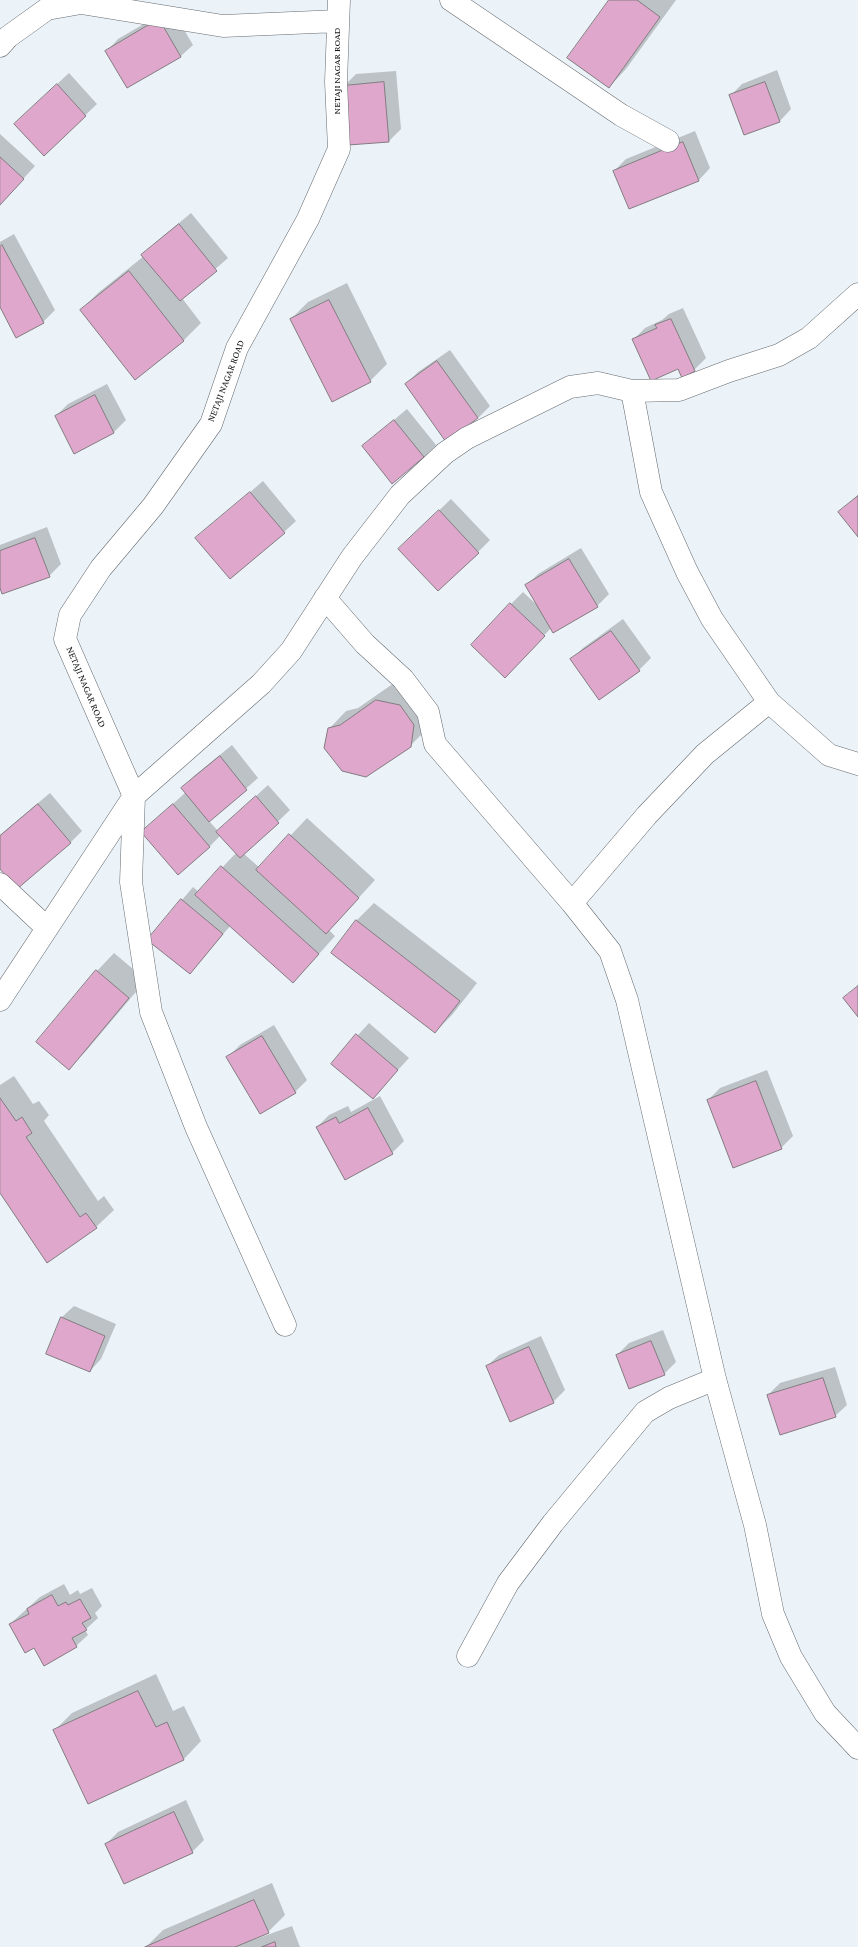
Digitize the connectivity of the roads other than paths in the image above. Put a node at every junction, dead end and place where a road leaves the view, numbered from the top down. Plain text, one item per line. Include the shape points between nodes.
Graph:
1 (452, 0) edge
2 (338, 10) edge
3 (0, 46) edge
4 (668, 140) dead end
5 (858, 294) edge
6 (632, 391) junction
7 (325, 598) junction
8 (769, 702) junction
9 (858, 764) edge
10 (134, 796) junction
11 (0, 884) edge
12 (572, 903) junction
13 (47, 928) junction
14 (0, 1000) edge
15 (285, 1325) dead end
16 (715, 1379) junction
17 (468, 1656) dead end
18 (858, 1748) edge

1 - 4 street via 621,115
2 - 3 street via 223,26 81,3 47,9 8,37
2 - 10 street, NETAJI NAGAR ROAD via 336,82 339,149 308,219 237,348 211,424 153,506 101,568 70,615 66,639
5 - 6 street via 809,338 779,355 679,390
6 - 7 street via 598,383 570,387 467,438 445,452 400,495 352,557
6 - 8 street via 651,492 687,572 712,619
7 - 10 street via 291,651 261,684
7 - 12 street via 365,644 403,679 428,712 435,744
8 - 9 street via 829,755
8 - 12 street via 706,754 647,815
10 - 13 street
10 - 15 street via 131,882 151,1012 196,1128
11 - 13 street
12 - 16 street via 610,951 627,1000
13 - 14 street
16 - 17 street via 669,1398 645,1412 553,1522 508,1583
16 - 18 street via 756,1525 773,1614 792,1657 825,1713

